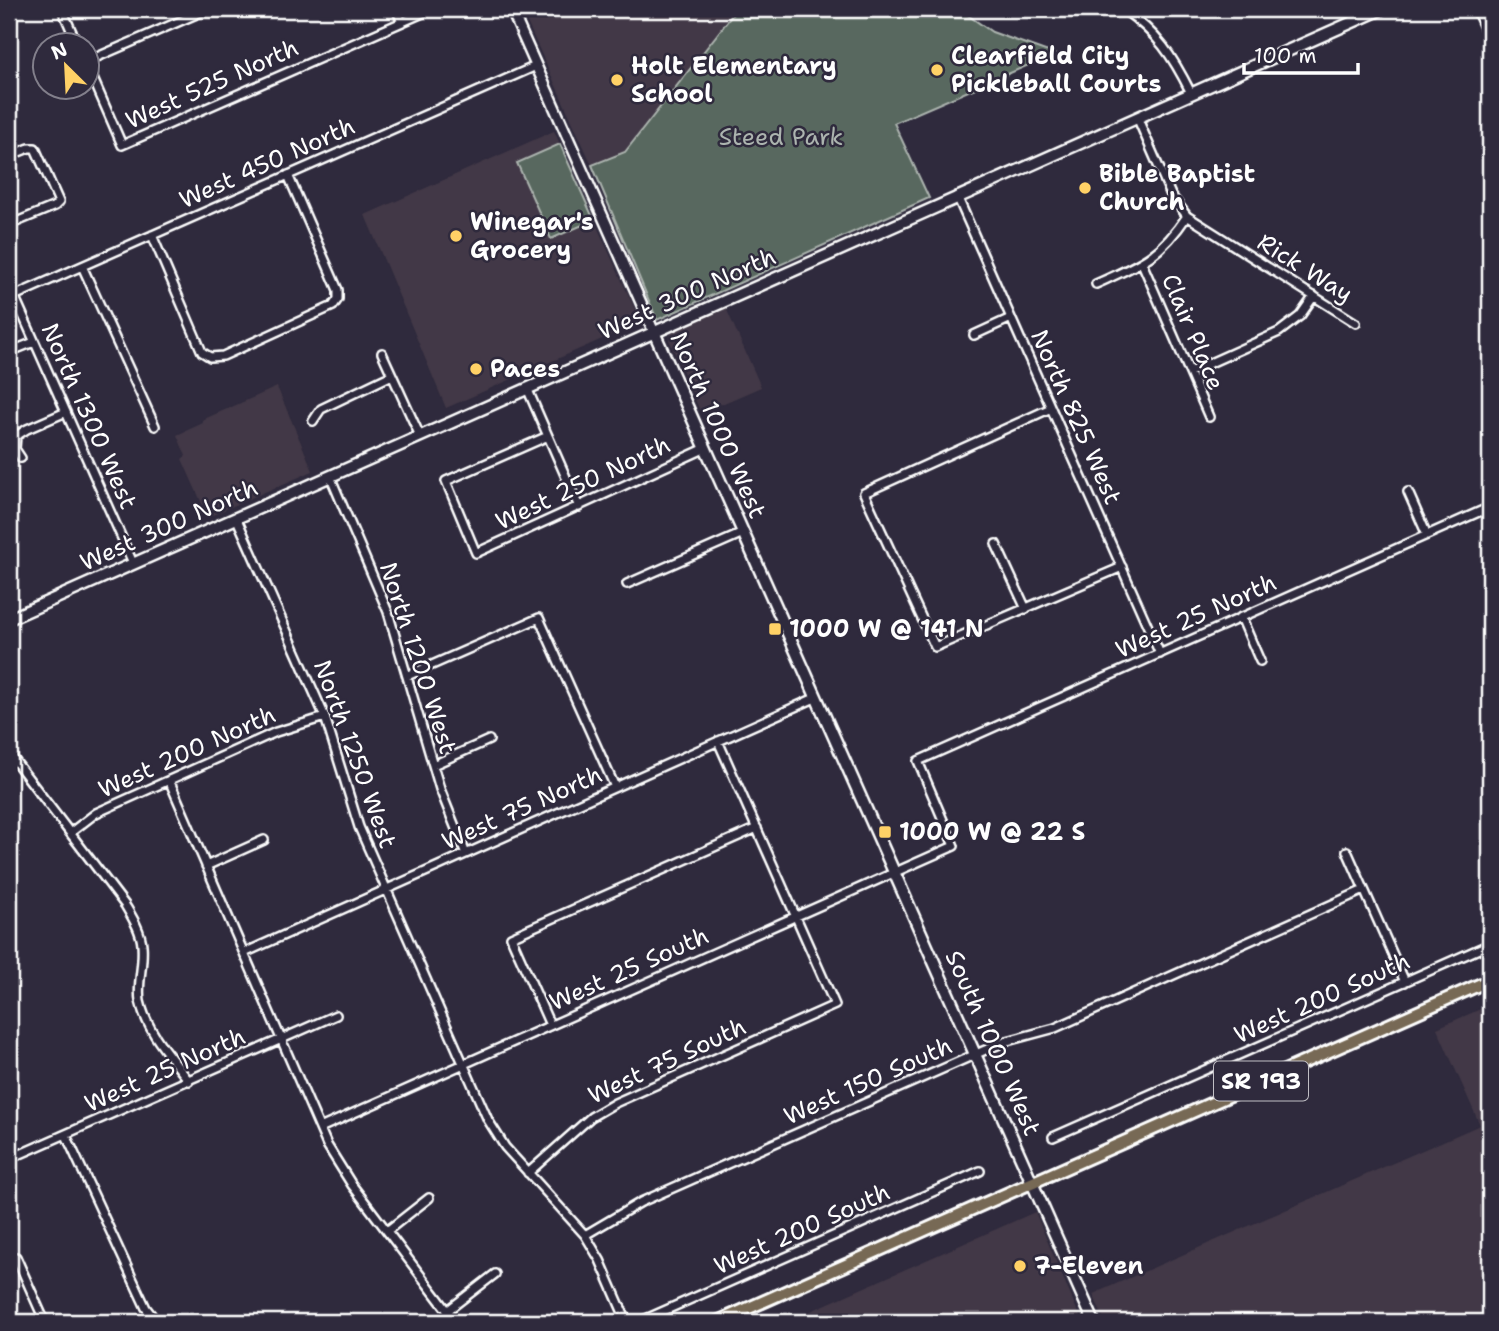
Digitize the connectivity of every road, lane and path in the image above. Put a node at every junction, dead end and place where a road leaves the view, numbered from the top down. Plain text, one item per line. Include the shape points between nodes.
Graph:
1 (62, 9) edge
2 (208, 9) edge
3 (396, 9) edge
4 (432, 9) edge
5 (511, 9) edge
6 (1123, 9) edge
7 (1382, 9) edge
8 (1476, 9) edge
9 (402, 22) junction
10 (72, 32) edge
11 (1490, 39) edge
12 (102, 55) edge
13 (536, 66) junction
14 (1191, 93) junction
15 (102, 99) edge
16 (1137, 117) junction
17 (9, 156) edge
18 (288, 175) junction
19 (957, 197) junction
20 (1187, 216) junction
21 (9, 225) edge
22 (152, 235) junction
23 (1142, 263) junction
24 (82, 266) junction
25 (9, 284) edge
26 (1096, 284) dead end
27 (14, 296) junction
28 (1314, 296) junction
29 (1011, 318) junction
30 (1356, 323) dead end
31 (654, 332) junction
32 (974, 335) dead end
33 (34, 342) junction
34 (9, 352) edge
35 (382, 353) dead end
36 (1190, 372) junction
37 (392, 376) junction
38 (527, 388) junction
39 (1051, 408) junction
40 (66, 412) junction
41 (1209, 417) dead end
42 (313, 421) dead end
43 (155, 426) dead end
44 (420, 436) junction
45 (548, 436) junction
46 (706, 448) junction
47 (21, 458) dead end
48 (330, 476) junction
49 (1408, 492) dead end
50 (579, 507) junction
51 (1490, 507) edge
52 (236, 517) junction
53 (743, 533) junction
54 (1427, 535) junction
55 (996, 544) dead end
56 (133, 563) junction
57 (1122, 567) junction
58 (627, 584) dead end
59 (1026, 609) junction
60 (1241, 617) junction
61 (9, 619) edge
62 (1160, 654) junction
63 (1260, 661) dead end
64 (407, 676) junction
65 (815, 698) junction
66 (325, 717) junction
67 (489, 740) dead end
68 (718, 741) junction
69 (9, 753) edge
70 (433, 765) junction
71 (169, 780) junction
72 (853, 781) joint
73 (615, 787) junction
74 (757, 828) junction
75 (70, 833) junction
76 (264, 840) dead end
77 (954, 846) joint
78 (1347, 851) dead end
79 (466, 853) junction
80 (206, 866) junction
81 (894, 872) junction
82 (386, 889) junction
83 (1364, 890) junction
84 (796, 916) junction
85 (1490, 944) edge
86 (244, 953) junction
87 (1490, 980) edge
88 (1405, 982) junction
89 (337, 1015) dead end
90 (550, 1025) junction
91 (281, 1039) junction
92 (975, 1055) junction
93 (463, 1064) junction
94 (189, 1081) junction
95 (320, 1128) junction
96 (66, 1135) junction
97 (1053, 1137) dead end
98 (9, 1160) edge
99 (980, 1171) dead end
100 (528, 1173) junction
101 (1031, 1182) junction
102 (429, 1198) dead end
103 (387, 1231) junction
104 (585, 1235) junction
105 (13, 1257) edge
106 (495, 1274) dead end
107 (447, 1311) junction
108 (45, 1322) edge
109 (157, 1322) edge
110 (456, 1322) edge
111 (627, 1322) edge
112 (639, 1322) edge
113 (716, 1322) edge
114 (1094, 1322) edge

1 - 10 street
2 - 12 street
3 - 9 street
4 - 9 street, West 525 North
5 - 13 street, North 1000 West
6 - 14 street via 1145,24 1172,57
7 - 14 main road, West 300 North
8 - 11 street
9 - 15 street, West 525 North via 122,145
13 - 18 street, West 450 North
13 - 31 street, North 1000 West
14 - 16 main road, West 300 North
16 - 19 main road, West 300 North
16 - 20 street, Rick Way via 1171,195
17 - 21 street via 35,148 59,202
18 - 22 street, West 450 North
18 - 22 street via 338,299 333,306 223,356 202,352
19 - 29 street, North 825 West
19 - 31 main road, West 300 North
20 - 23 street via 1167,244
20 - 28 street, Rick Way
22 - 24 street, West 450 North
23 - 26 street
23 - 36 street, Clair Place
24 - 27 street, West 450 North
24 - 43 street
25 - 27 street, North 1300 West
27 - 33 street, North 1300 West
28 - 30 street, Rick Way
28 - 36 street via 1300,316 1279,332
29 - 32 street
29 - 39 street, North 825 West
31 - 38 main road, West 300 North
31 - 46 main road, North 1000 West
33 - 34 street
33 - 40 street, North 1300 West
35 - 37 street
36 - 41 street, Clair Place
37 - 42 street via 321,408
37 - 44 street
38 - 44 main road, West 300 North
38 - 45 street
39 - 57 street, North 825 West
39 - 59 street via 864,494 934,647
40 - 47 street via 16,436 15,449
40 - 56 street, North 1300 West
44 - 48 main road, West 300 North
45 - 50 street
45 - 50 street, West 250 North via 446,481 476,553
46 - 50 street, West 250 North
46 - 53 main road, North 1000 West
48 - 52 main road, West 300 North
48 - 64 street, North 1200 West via 379,586
49 - 54 street
51 - 54 street, West 25 North
52 - 56 main road, West 300 North
52 - 66 street, North 1250 West
53 - 58 street
53 - 65 main road, North 1000 West
54 - 60 street, West 25 North
55 - 59 street
56 - 61 main road, West 300 North
57 - 59 street
57 - 62 street, North 825 West
60 - 62 street, West 25 North
60 - 63 street
62 - 77 street, West 25 North via 918,761
64 - 70 street, North 1200 West
64 - 73 street via 539,618
65 - 68 street, West 75 North
65 - 72 main road, North 1000 West
66 - 71 street, West 200 North via 276,732
66 - 82 street, North 1250 West via 359,827
67 - 70 street
68 - 73 street, West 75 North
68 - 74 street
69 - 75 street
70 - 79 street, North 1200 West
71 - 75 street, West 200 North via 96,813
71 - 80 street
72 - 81 main road, South 1000 West
73 - 79 street, West 75 North
74 - 84 street
74 - 90 street via 511,937
75 - 94 street via 135,924 142,944 140,998 146,1020
76 - 80 street
77 - 81 street, West 25 South
78 - 83 street
79 - 82 street, West 75 North
80 - 86 street
81 - 84 street, West 25 South
81 - 92 main road, South 1000 West
82 - 86 street, West 75 North
82 - 93 street, North 1250 West
83 - 88 street
83 - 92 street, West 150 South via 1055,1028
84 - 90 street, West 25 South
84 - 100 street, West 75 South via 835,1005 615,1103 591,1117
85 - 88 street, West 200 South
86 - 91 street
87 - 101 main road, SR 193
88 - 97 street, West 200 South
89 - 91 street, West 25 North
90 - 93 street, West 25 South
91 - 94 street, West 25 North
91 - 95 street
92 - 101 main road, South 1000 West
92 - 104 street, West 150 South via 641,1202
93 - 95 street, West 25 South
93 - 100 street, North 1250 West via 488,1120
94 - 96 street, West 25 North
95 - 103 street via 339,1166
96 - 98 street, West 25 North
96 - 109 street via 146,1308
99 - 112 street, West 200 South
100 - 104 street, North 1250 West
101 - 113 main road, SR 193
101 - 114 main road, South 1000 West
102 - 103 street
103 - 107 street
104 - 111 street, North 1250 West
105 - 108 street
106 - 107 street
107 - 110 street

